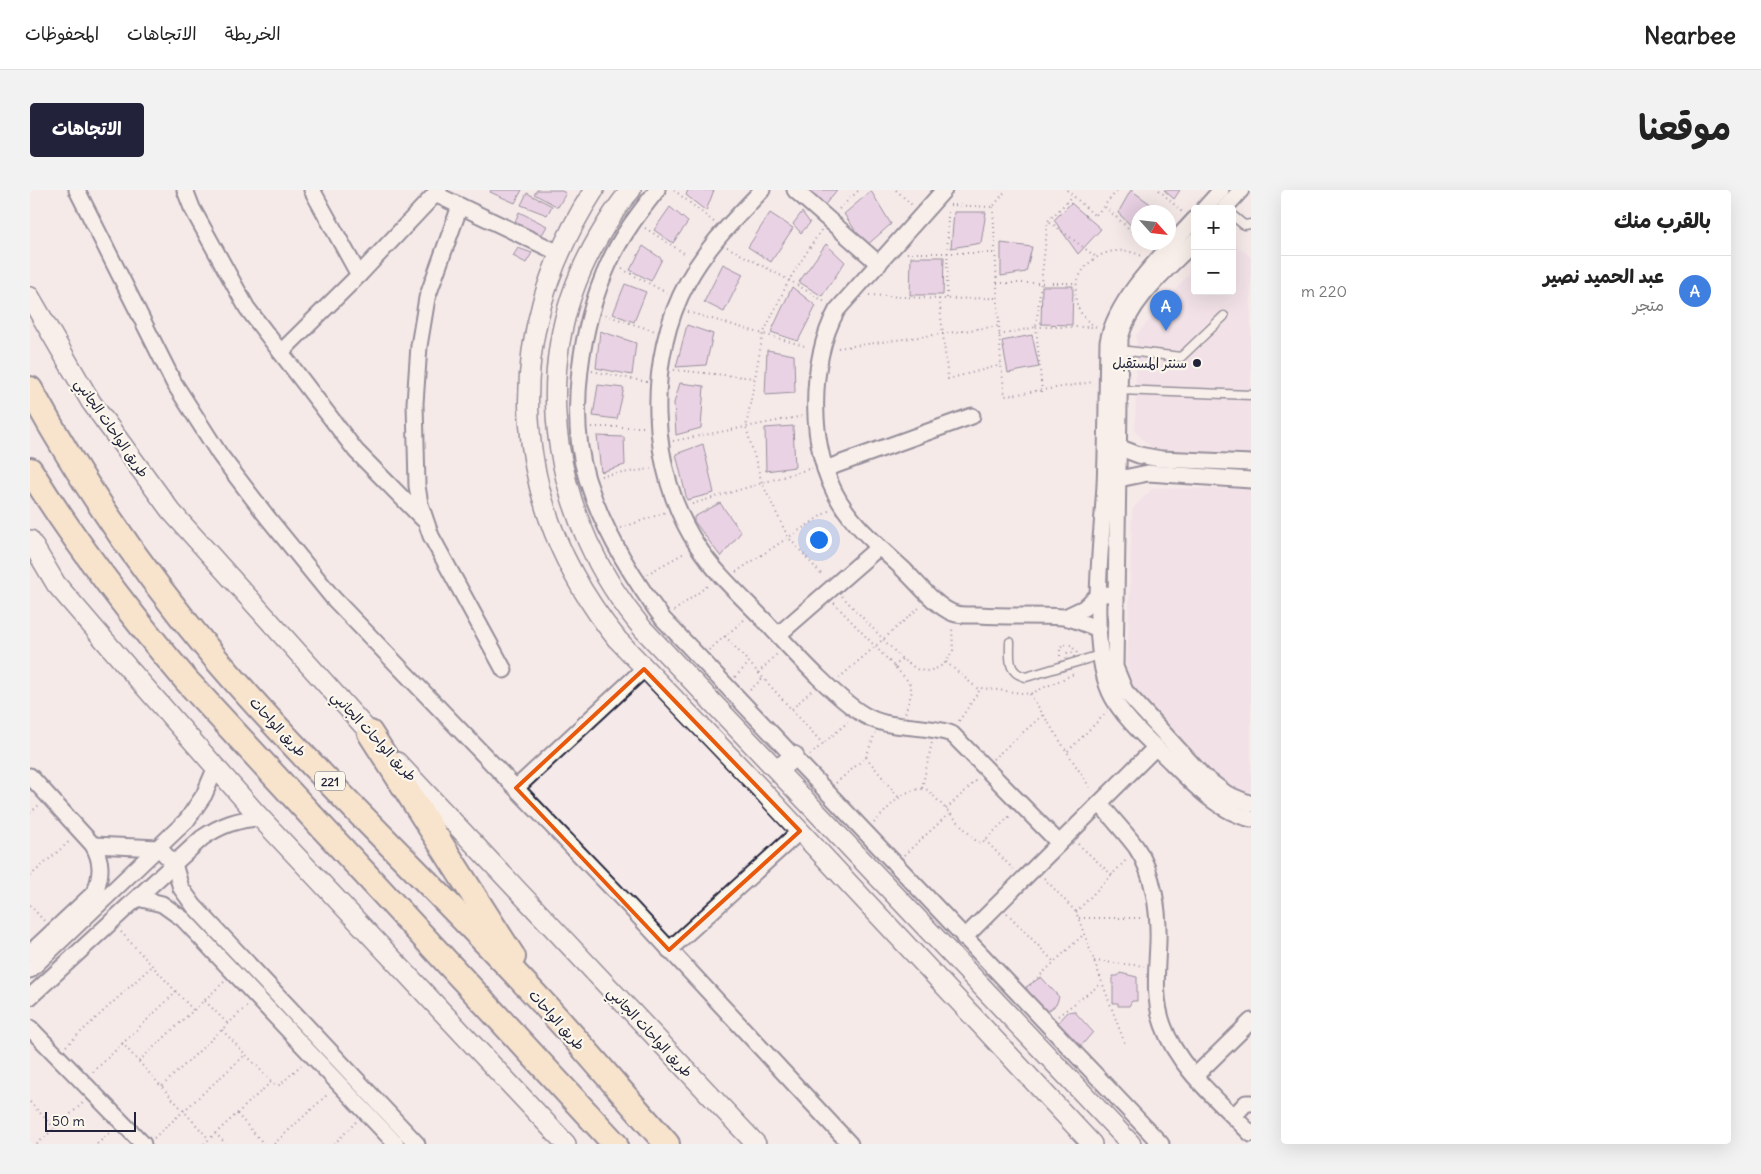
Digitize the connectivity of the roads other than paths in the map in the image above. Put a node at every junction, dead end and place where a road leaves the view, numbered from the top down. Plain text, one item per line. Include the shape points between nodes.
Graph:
1 (77, 190) edge
2 (185, 190) edge
3 (312, 190) edge
4 (594, 190) edge
5 (631, 190) edge
6 (657, 190) edge
7 (762, 190) edge
8 (795, 190) edge
9 (944, 190) edge
10 (1220, 190) edge
11 (1241, 190) edge
12 (437, 192) edge
13 (1207, 205) edge
14 (1228, 205) edge
15 (460, 206) junction
16 (1236, 218) edge
17 (1191, 222) edge
18 (1251, 224) edge
19 (1191, 245) edge
20 (559, 253) junction
21 (883, 259) junction
22 (359, 275) junction
23 (30, 297) edge
24 (1224, 316) dead end
25 (1119, 350) junction
26 (281, 352) junction
27 (30, 389) edge
28 (1119, 390) junction
29 (1251, 395) edge
30 (972, 416) dead end
31 (1112, 444) junction
32 (1251, 463) edge
33 (824, 466) junction
34 (30, 470) edge
35 (1251, 480) edge
36 (1111, 481) junction
37 (425, 521) junction
38 (30, 540) edge
39 (879, 546) junction
40 (1099, 594) junction
41 (1115, 595) junction
42 (1065, 617) junction
43 (1099, 629) junction
44 (783, 640) junction
45 (1010, 642) dead end
46 (1101, 659) junction
47 (644, 669) junction
48 (504, 670) dead end
49 (370, 733) junction
50 (1156, 747) junction
51 (797, 760) junction
52 (216, 767) junction
53 (778, 770) junction
54 (30, 776) edge
55 (516, 788) junction
56 (1100, 803) junction
57 (1251, 804) edge
58 (261, 818) junction
59 (1251, 819) edge
60 (187, 820) junction
61 (800, 831) junction
62 (202, 838) junction
63 (1064, 839) junction
64 (93, 845) junction
65 (159, 848) junction
66 (174, 864) junction
67 (138, 898) junction
68 (964, 938) junction
69 (669, 950) junction
70 (30, 953) edge
71 (30, 970) edge
72 (30, 997) edge
73 (542, 1002) junction
74 (1251, 1021) edge
75 (30, 1028) edge
76 (1195, 1076) junction
77 (357, 1080) junction
78 (342, 1087) junction
79 (1251, 1103) edge
80 (1234, 1116) junction
81 (1251, 1134) edge
82 (142, 1144) edge
83 (396, 1144) edge
84 (417, 1144) edge
85 (566, 1144) edge
86 (615, 1144) edge
87 (667, 1144) edge
88 (756, 1144) edge
89 (850, 1144) edge
90 (1092, 1144) edge
91 (1131, 1144) edge
92 (1161, 1144) edge

1 - 55 street via 174,383 220,455 333,598
2 - 26 street via 247,308
3 - 22 street
4 - 20 street
5 - 53 street via 611,216 584,263 562,330 556,376 556,423 568,493 594,556 629,612
6 - 51 street via 633,220 609,262 591,310 579,369 579,427 587,478 609,532 635,581 663,619
7 - 44 street via 699,264 678,304 667,335 661,368 659,427 678,508 697,546
8 - 21 street via 828,220
9 - 21 street
10 - 13 street
11 - 14 street
12 - 15 street
12 - 22 street
15 - 20 street
15 - 37 street via 427,298 419,346 415,403 417,486
16 - 18 lane via 1244,225
17 - 31 street via 1103,327 1108,342
19 - 25 street via 1129,315
20 - 47 street via 540,308 530,358 527,408 536,480 550,526 571,573 600,618
21 - 33 street via 838,310 820,350 818,445
22 - 26 street
23 - 49 street, طريق الواحات الجانبي via 91,402 170,510
24 - 25 lane via 1181,357
25 - 28 street
26 - 37 street via 356,452
27 - 73 highway, طريق الواحات / 221 via 129,545 216,658 274,723
28 - 29 lane
28 - 31 street
30 - 33 street
31 - 32 street via 1155,458
31 - 36 street
33 - 39 street via 840,503
34 - 86 highway, 221 via 110,586 186,680
35 - 36 street via 1148,473
36 - 40 street
36 - 41 street
37 - 48 street
38 - 52 street via 56,584
39 - 42 street via 952,612 1006,617
39 - 44 street via 830,590
40 - 41 street
40 - 42 street via 1084,608
40 - 43 street
41 - 57 street via 1116,667 1125,691 1214,786
42 - 43 street
43 - 46 street
44 - 63 street via 859,712 880,722 935,728 952,734 1022,805
45 - 46 lane via 1010,668 1020,676 1032,677 1079,662
46 - 50 street via 1106,684 1116,703
47 - 55 street
47 - 61 street
49 - 73 highway
49 - 88 street, طريق الواحات الجانبي
50 - 56 street
50 - 59 street via 1211,800 1224,809
51 - 53 street
51 - 68 street
52 - 58 street
52 - 60 street via 204,795
53 - 91 street
54 - 64 street
55 - 69 street
56 - 63 street
56 - 76 street via 1147,867 1158,918 1157,997 1163,1026
58 - 62 street via 230,823
58 - 85 street
60 - 62 street
60 - 65 street
61 - 69 street
61 - 90 street
62 - 66 street
63 - 68 street
64 - 65 street
64 - 70 street via 101,867 95,892
65 - 66 street
65 - 71 street
66 - 67 street
66 - 77 street via 181,888 190,902
67 - 72 street
67 - 78 street via 154,901 177,913
68 - 92 street
69 - 89 street
73 - 87 highway, طريق الواحات / 221
74 - 76 street
75 - 82 street
76 - 80 street
77 - 78 street
77 - 84 street
78 - 83 street
79 - 80 street via 1246,1103
80 - 81 street

